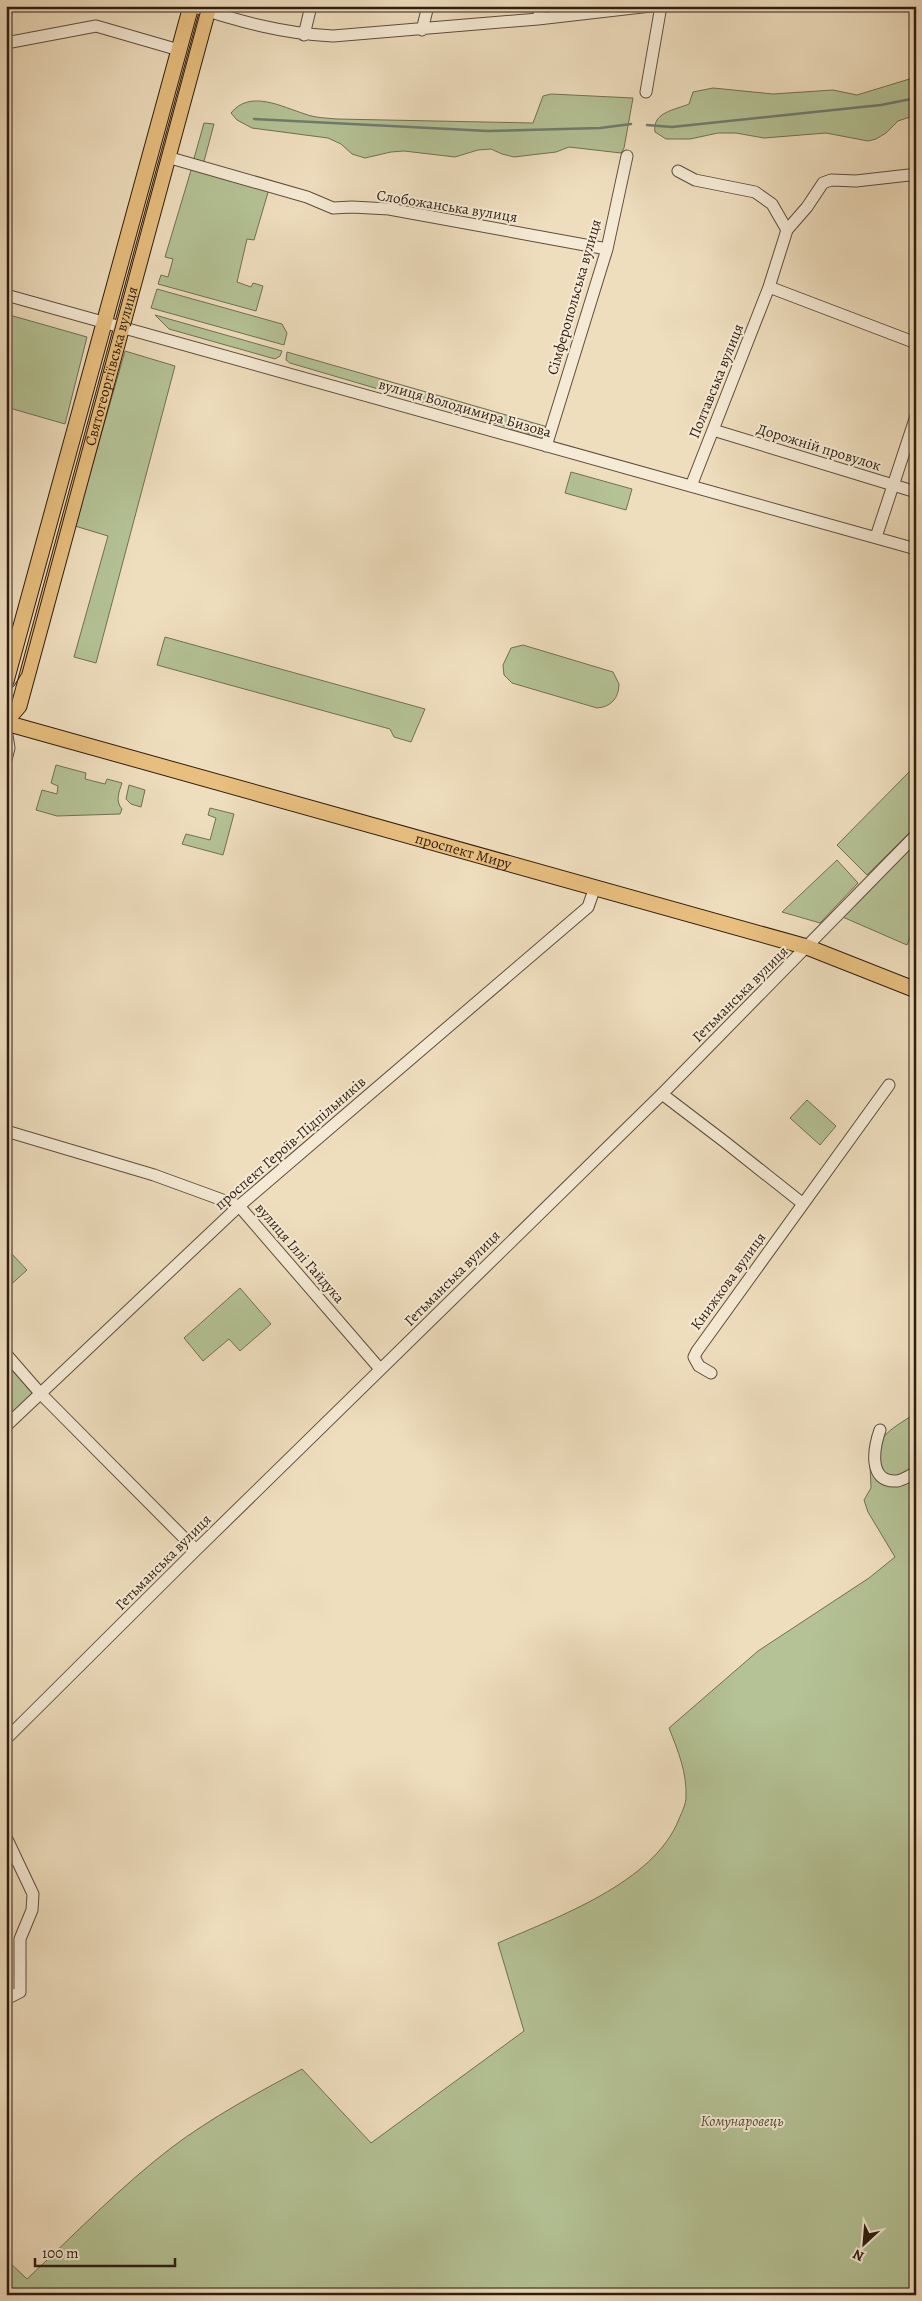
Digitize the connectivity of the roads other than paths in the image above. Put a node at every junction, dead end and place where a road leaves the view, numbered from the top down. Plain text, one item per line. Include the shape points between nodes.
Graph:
1 (192, 6) edge
2 (311, 6) edge
3 (428, 6) edge
4 (541, 6) edge
5 (651, 6) edge
6 (661, 6) edge
7 (209, 9) edge
8 (538, 19) junction
9 (422, 30) junction
10 (304, 35) junction
11 (6, 43) edge
12 (179, 50) junction
13 (646, 92) dead end
14 (627, 156) dead end
15 (167, 157) junction
16 (678, 171) dead end
17 (916, 177) edge
18 (787, 230) junction
19 (607, 249) junction
20 (769, 287) junction
21 (6, 295) edge
22 (104, 323) junction
23 (121, 327) junction
24 (916, 343) edge
25 (916, 416) edge
26 (713, 430) junction
27 (546, 446) junction
28 (894, 485) junction
29 (691, 486) junction
30 (916, 492) edge
31 (876, 538) junction
32 (916, 549) edge
33 (6, 681) edge
34 (6, 722) edge
35 (6, 729) edge
36 (6, 760) edge
37 (916, 835) edge
38 (595, 887) junction
39 (807, 947) junction
40 (916, 990) edge
41 (888, 1085) dead end
42 (662, 1094) junction
43 (6, 1132) edge
44 (802, 1204) junction
45 (239, 1206) junction
46 (6, 1354) edge
47 (380, 1369) junction
48 (711, 1373) dead end
49 (40, 1393) junction
50 (6, 1426) edge
51 (880, 1430) dead end
52 (916, 1473) edge
53 (196, 1550) junction
54 (8, 1734) edge
55 (6, 1837) edge
56 (6, 1999) edge

1 - 7 street
1 - 12 main road, Святогеоргіївська вулиця
2 - 10 street
3 - 9 street
4 - 8 street
5 - 8 street
6 - 13 street
7 - 10 street via 248,23
7 - 15 main road, Святогеоргіївська вулиця
8 - 9 street
9 - 10 street
11 - 12 street via 96,26
12 - 22 main road, Святогеоргіївська вулиця
14 - 19 street, Сімферопольська вулиця
15 - 19 street, Слобожанська вулиця via 333,208 389,209
15 - 23 main road, Святогеоргіївська вулиця
16 - 18 street via 695,180 755,192 772,204
17 - 18 street via 823,183
18 - 20 street, Полтавська вулиця
19 - 27 street, Сімферопольська вулиця
20 - 24 street
20 - 26 street, Полтавська вулиця
21 - 22 street, вулиця Володимира Бизова
22 - 23 street, вулиця Володимира Бизова
22 - 33 main road, Святогеоргіївська вулиця
23 - 27 street, вулиця Володимира Бизова
23 - 34 main road, Святогеоргіївська вулиця via 19,706
25 - 28 street
26 - 28 street, Дорожній провулок
26 - 29 street, Полтавська вулиця
27 - 29 street, вулиця Володимира Бизова
28 - 30 street, Дорожній провулок
28 - 31 street
29 - 31 street, вулиця Володимира Бизова
31 - 32 street, вулиця Володимира Бизова
34 - 38 main road, проспект Миру
35 - 36 street via 9,748
37 - 39 street, Гетьманська вулиця
38 - 39 main road, проспект Миру
38 - 45 street, проспект Героїв-Підпільників via 588,907
39 - 40 main road, проспект Миру
39 - 42 street, Гетьманська вулиця
41 - 44 street, Книжкова вулиця
42 - 44 street
42 - 47 street, Гетьманська вулиця
43 - 45 street, вулиця Іллі Гайдука via 154,1175
44 - 48 street, Книжкова вулиця via 697,1351 694,1357 699,1366
45 - 47 street, вулиця Іллі Гайдука
45 - 49 street, проспект Героїв-Підпільників
46 - 49 street
47 - 53 street, Гетьманська вулиця
49 - 50 street, проспект Героїв-Підпільників
49 - 53 street
51 - 52 street via 874,1462 878,1473 884,1479 897,1481
53 - 54 street, Гетьманська вулиця
55 - 56 street via 33,1894 32,1910 20,1939 20,1992

